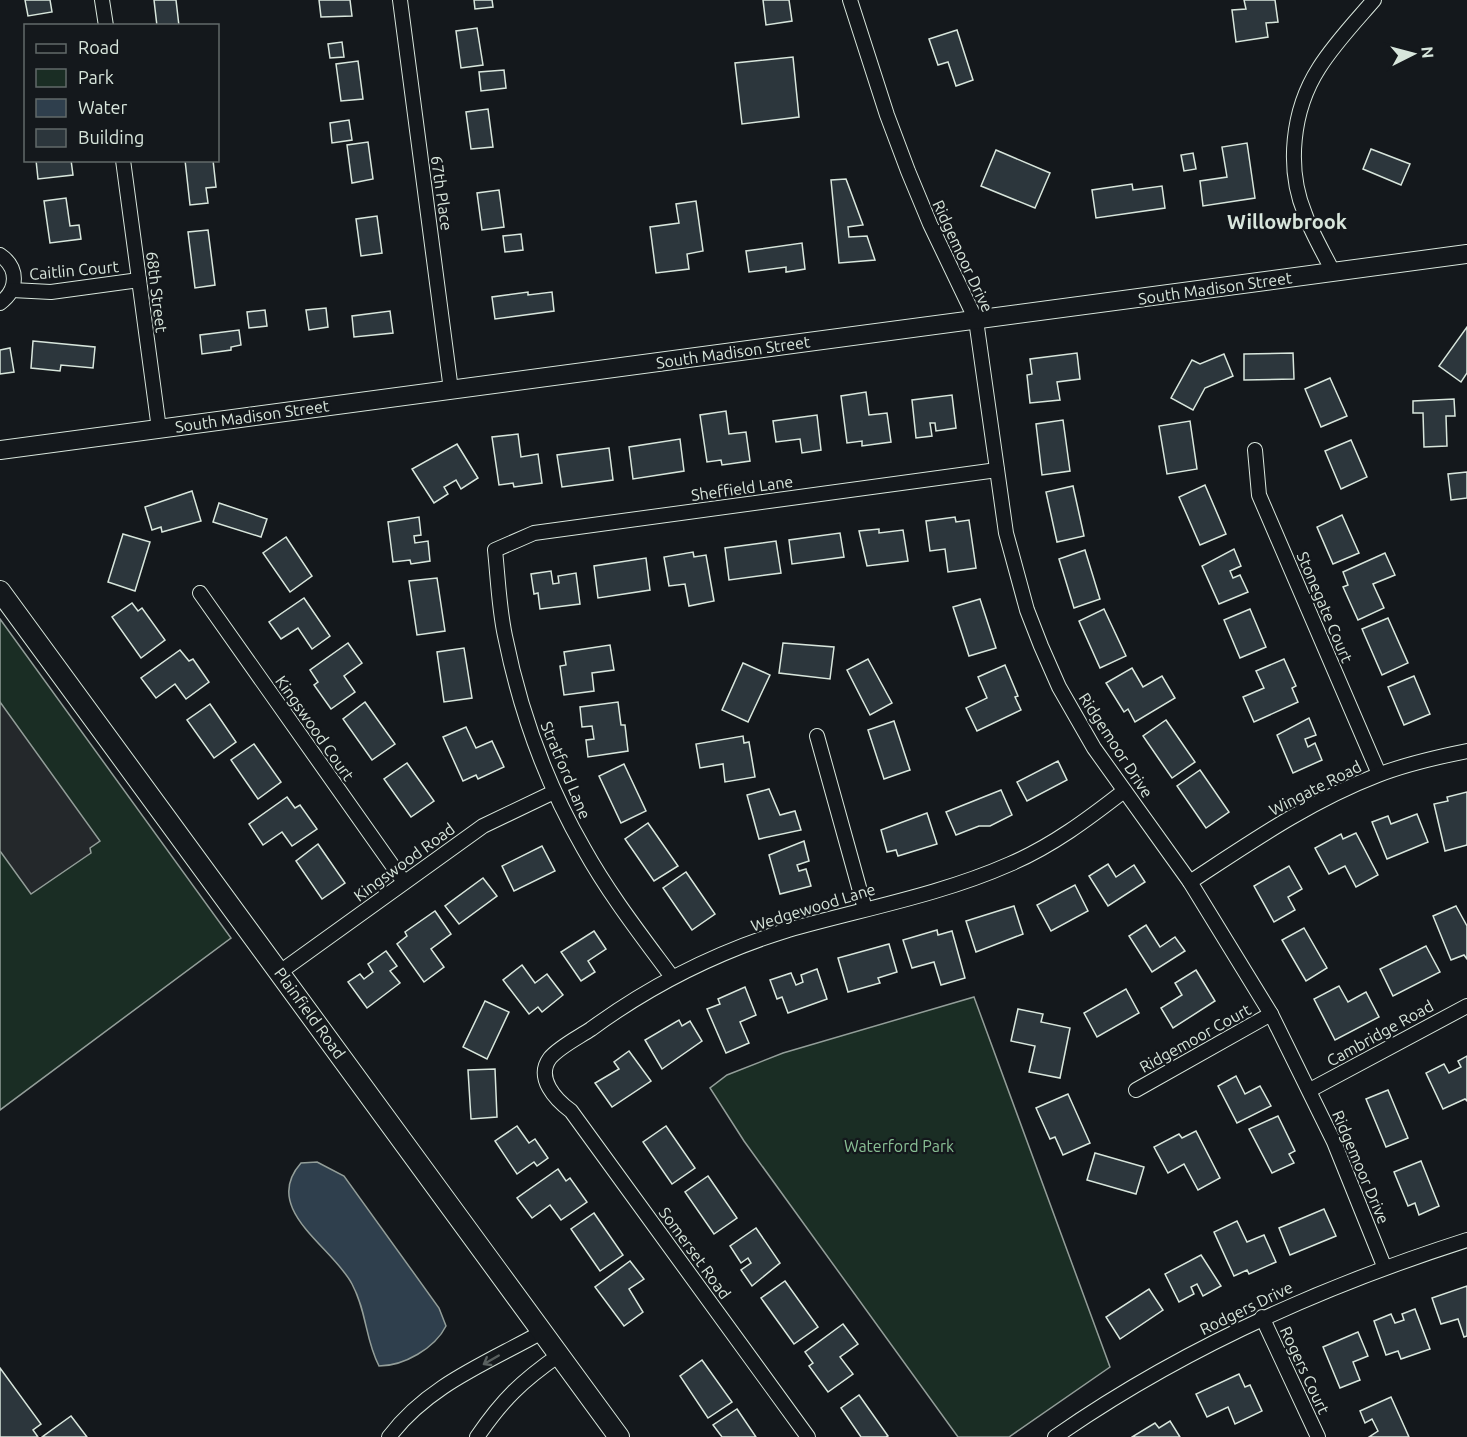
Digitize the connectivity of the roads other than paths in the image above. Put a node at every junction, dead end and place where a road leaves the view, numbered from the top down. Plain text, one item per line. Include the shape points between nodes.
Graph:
1 (102, 0) edge
2 (400, 0) edge
3 (850, 0) edge
4 (1374, 0) edge
5 (106, 24) edge
6 (123, 162) edge
7 (1467, 254) edge
8 (0, 255) edge
9 (1333, 272) junction
10 (139, 280) junction
11 (12, 290) junction
12 (0, 303) edge
13 (976, 320) junction
14 (451, 390) junction
15 (159, 429) junction
16 (0, 450) edge
17 (1255, 450) dead end
18 (997, 470) junction
19 (495, 550) joint
20 (0, 591) edge
21 (200, 592) dead end
22 (817, 736) dead end
23 (1467, 751) edge
24 (1379, 774) junction
25 (1124, 791) junction
26 (554, 792) junction
27 (404, 882) junction
28 (1190, 882) junction
29 (865, 909) junction
30 (280, 972) junction
31 (672, 977) junction
32 (1467, 1006) edge
33 (1271, 1014) junction
34 (1136, 1090) dead end
35 (1310, 1090) junction
36 (551, 1092) joint
37 (1467, 1240) edge
38 (1384, 1266) junction
39 (1262, 1317) junction
40 (542, 1332) junction
41 (559, 1355) junction
42 (389, 1437) edge
43 (477, 1437) edge
44 (619, 1437) edge
45 (808, 1437) edge
46 (1054, 1437) edge
47 (1318, 1437) edge

1 - 5 street
2 - 14 street, 67th Place
3 - 13 street, Ridgemoor Drive via 908,171
4 - 9 street via 1317,70 1297,123 1294,172 1299,195
6 - 10 street, 68th Street
7 - 9 street, South Madison Street
8 - 11 street via 14,273
9 - 13 street, South Madison Street
10 - 11 street, Caitlin Court via 51,291
10 - 15 street, 68th Street
11 - 12 street
13 - 14 street, South Madison Street
13 - 18 street, Ridgemoor Drive
14 - 15 street, South Madison Street
15 - 16 street, South Madison Street
17 - 24 street, Stonegate Court via 1259,495
18 - 19 street, Sheffield Lane via 534,533
18 - 25 street, Ridgemoor Drive via 1015,570 1041,646 1076,719
19 - 26 street, Stratford Lane via 504,634 515,682
20 - 30 main road, Plainfield Road
21 - 27 street, Kingswood Court
22 - 29 street
23 - 24 street, Wingate Road
24 - 28 street, Wingate Road via 1290,817
25 - 28 street, Ridgemoor Drive
25 - 29 street, Wedgewood Lane via 1056,840 1010,864 972,879
26 - 27 street, Kingswood Road via 483,826
26 - 31 street, Stratford Lane via 602,879
27 - 30 street, Kingswood Road
28 - 33 street, Ridgemoor Drive
29 - 31 street, Wedgewood Lane via 755,941
30 - 40 main road, Plainfield Road
31 - 36 street, Wedgewood Lane via 614,1012 550,1059 545,1075
32 - 35 street, Cambridge Road
33 - 34 street, Ridgemoor Court
33 - 35 street, Ridgemoor Drive
35 - 38 street, Ridgemoor Drive
36 - 45 street, Somerset Road via 571,1111
37 - 38 street, Rodgers Drive
38 - 39 street, Rodgers Drive
39 - 46 street, Rodgers Drive via 1164,1369
39 - 47 street, Rogers Court
40 - 41 main road, Plainfield Road
40 -> 42 street via 429,1395
41 - 43 street via 499,1405
41 - 44 main road, Plainfield Road

